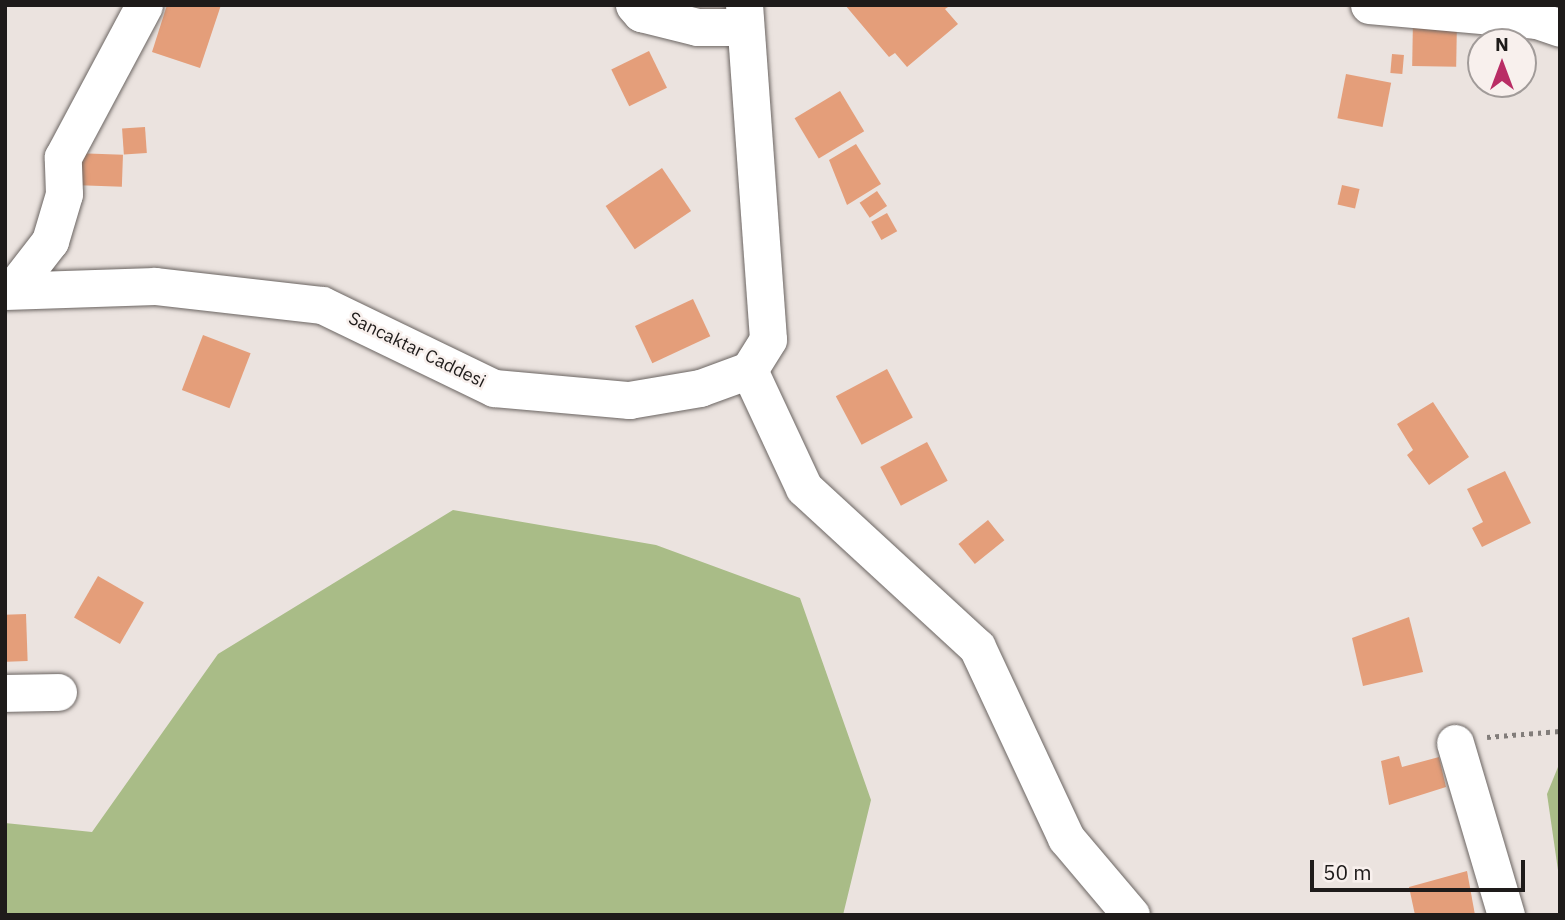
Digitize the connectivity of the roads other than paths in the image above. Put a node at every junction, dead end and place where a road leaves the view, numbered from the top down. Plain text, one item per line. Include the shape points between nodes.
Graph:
1 (144, 5) edge
2 (635, 5) edge
3 (1369, 5) edge
4 (744, 16) edge
5 (1560, 28) edge
6 (9, 291) edge
7 (749, 370) junction
8 (58, 692) dead end
9 (5, 693) edge
10 (1455, 743) road end
11 (1131, 915) edge
12 (1506, 915) edge

1 - 6 street via 63,157 64,194 50,240
2 - 4 street via 641,13 697,27
3 - 5 street via 1537,20
4 - 7 street via 768,339
6 - 7 street, Sancaktar Caddesi via 155,286 322,305 494,388 629,400 700,388
7 - 11 street via 804,488 976,647 1066,838
8 - 9 street
10 - 12 street

